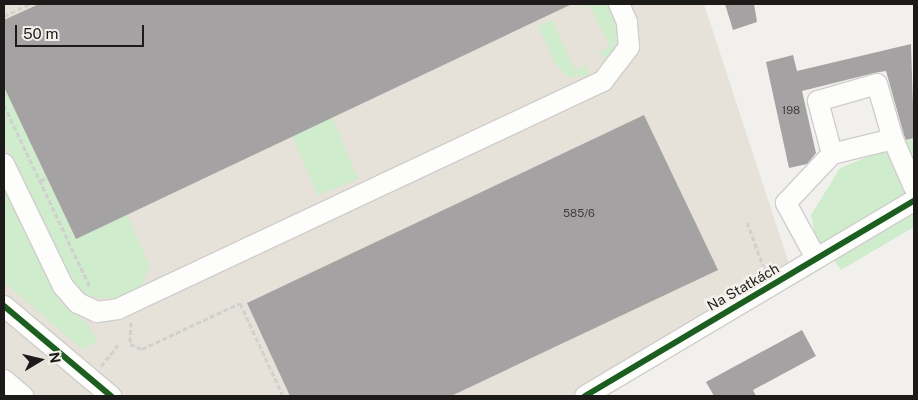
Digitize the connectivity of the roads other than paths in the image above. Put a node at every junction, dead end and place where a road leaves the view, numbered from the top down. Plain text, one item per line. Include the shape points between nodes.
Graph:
1 (619, 4) edge
2 (893, 139) junction
3 (832, 154) junction
4 (4, 164) edge
5 (914, 187) edge
6 (914, 201) edge
7 (816, 258) junction
8 (4, 306) edge
9 (4, 380) edge
10 (23, 396) edge
11 (111, 396) edge
12 (585, 396) edge

1 - 4 street via 627,22 629,47 604,81 118,309 97,312 78,303 63,286
2 - 3 street
2 - 3 street via 877,84 818,100
2 - 5 street
3 - 7 street via 786,203
6 - 7 street, Na Statkách
7 - 12 street, Na Statkách
8 - 11 street
9 - 10 street

